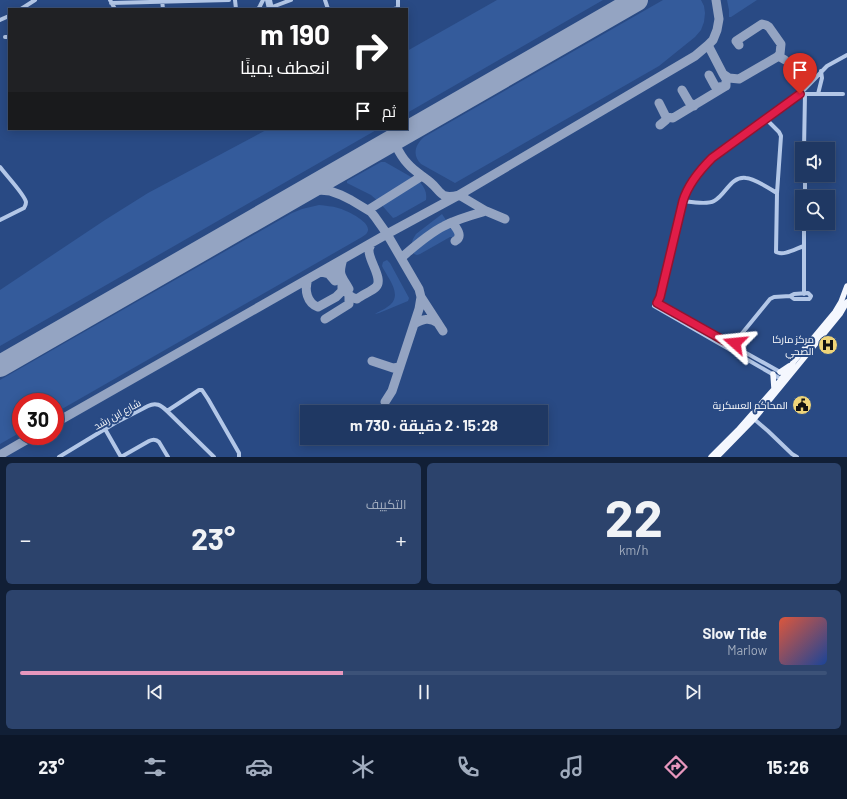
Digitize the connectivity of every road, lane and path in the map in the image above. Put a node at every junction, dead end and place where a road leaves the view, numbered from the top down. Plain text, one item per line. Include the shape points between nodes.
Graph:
1 (36, 0) edge
2 (190, 0) edge
3 (206, 0) edge
4 (229, 0) edge
5 (291, 0) edge
6 (110, 1) edge
7 (162, 1) edge
8 (23, 8) edge
9 (272, 8) edge
10 (847, 55) edge
11 (821, 71) junction
12 (802, 94) junction
13 (818, 94) junction
14 (843, 94) dead end
15 (766, 119) junction
16 (804, 142) edge
17 (0, 167) edge
18 (777, 193) junction
19 (683, 201) junction
20 (0, 220) edge
21 (804, 230) edge
22 (804, 246) junction
23 (847, 286) edge
24 (804, 294) junction
25 (790, 296) junction
26 (847, 302) edge
27 (731, 346) junction
28 (760, 364) junction
29 (774, 374) junction
30 (784, 377) junction
31 (774, 389) junction
32 (167, 411) junction
33 (754, 419) junction
34 (105, 430) junction
35 (65, 455) edge
36 (790, 456) edge
37 (59, 457) edge
38 (121, 457) edge
39 (168, 457) edge
40 (214, 457) edge
41 (239, 457) edge
42 (711, 457) edge
43 (717, 457) edge
44 (797, 457) edge

1 - 8 street
2 - 3 street
2 - 7 street
3 - 4 street
5 - 9 street
6 - 7 street
10 - 11 street
11 - 12 street
11 - 13 street
12 - 13 street
12 - 15 street
12 - 16 street
13 - 14 street
15 - 18 street via 781,136
15 - 19 street via 708,162 692,182
17 - 20 street via 26,203 24,208
18 - 19 street via 744,178 734,182 713,202
18 - 22 street via 776,252 784,253
19 - 27 street via 660,297 655,305
21 - 22 street
22 - 24 street
23 - 30 main road via 837,309
24 - 25 street
24 - 25 street via 810,294 811,297 794,299
25 - 27 street via 770,299
26 - 30 main road via 840,314
27 - 28 street
28 - 29 street
28 - 30 street
29 - 30 street
29 - 31 main road
30 - 31 main road
30 - 33 main road
31 - 42 main road
32 - 34 street, شارع ابن رشد via 160,405 152,404
32 - 40 street, شارع ابن رشد
32 - 41 street via 202,390
33 - 36 street
33 - 43 main road
34 - 35 street, شارع ابن رشد
34 - 38 street
35 - 37 street, شارع ابن رشد
36 - 44 street
38 - 39 street via 149,441 157,440

